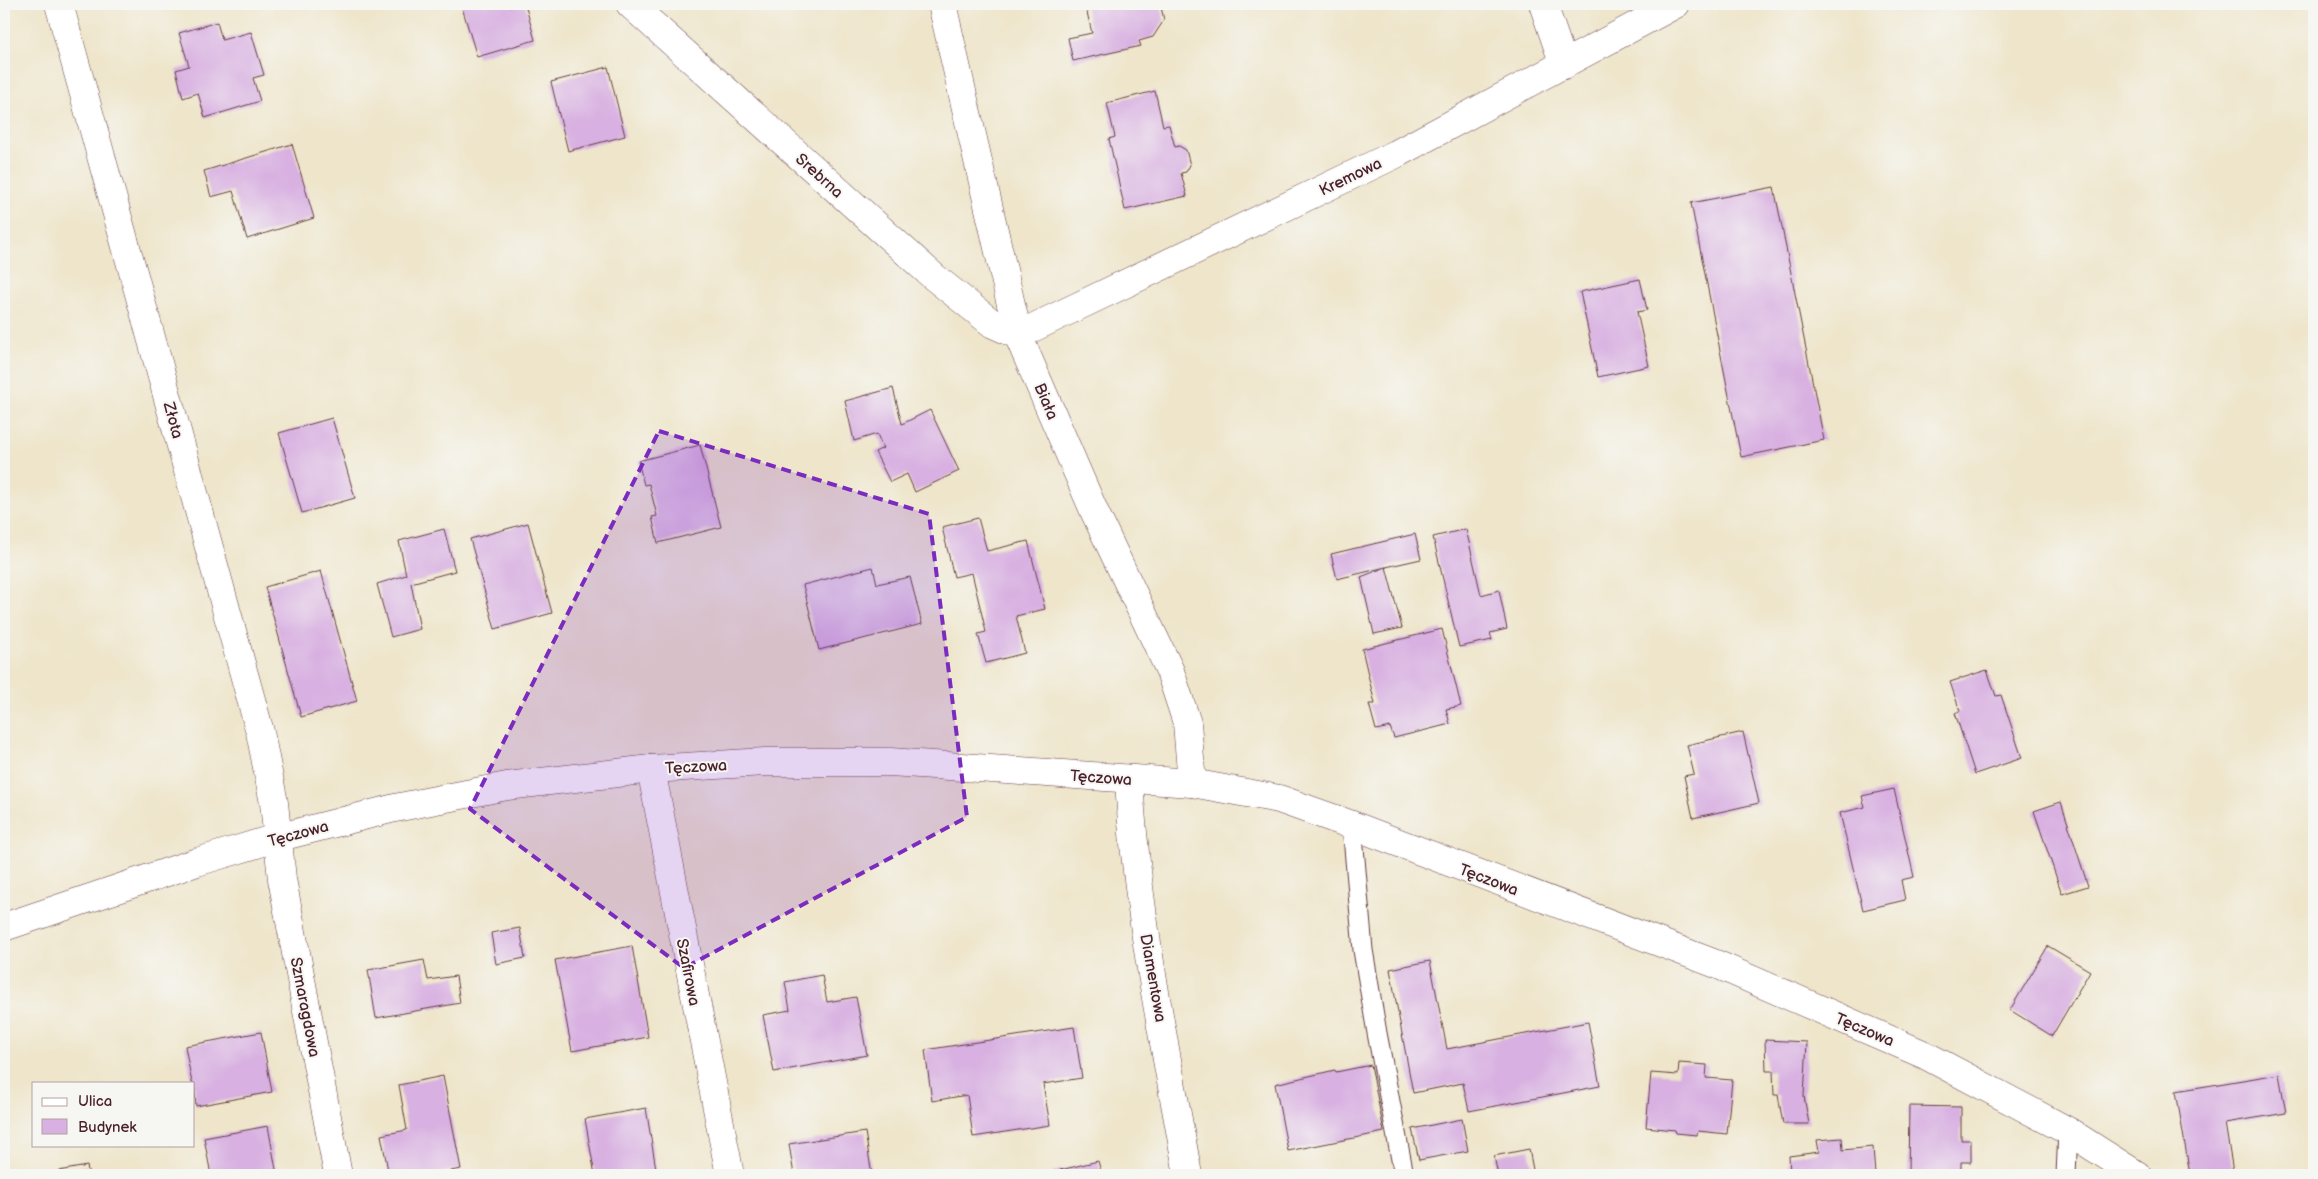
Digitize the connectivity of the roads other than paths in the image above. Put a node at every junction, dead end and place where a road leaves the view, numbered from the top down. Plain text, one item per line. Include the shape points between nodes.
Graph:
1 (59, 4) edge
2 (630, 4) edge
3 (942, 4) edge
4 (1543, 4) edge
5 (1676, 4) edge
6 (1564, 65) junction
7 (1018, 335) junction
8 (651, 769) junction
9 (1129, 779) junction
10 (1192, 783) junction
11 (1352, 825) junction
12 (276, 838) junction
13 (4, 927) edge
14 (2068, 1131) junction
15 (338, 1175) edge
16 (730, 1175) edge
17 (1188, 1175) edge
18 (1404, 1175) edge
19 (2066, 1175) edge
20 (2137, 1175) edge

1 - 12 street, Złota via 260,732 274,803
2 - 7 street, Srebrna via 934,277 993,324
3 - 7 street, Biała
4 - 6 street
5 - 6 street, Kremowa
6 - 7 street, Kremowa via 1396,154
7 - 10 street, Biała via 1095,513 1170,671 1187,724
8 - 9 street, Tęczowa via 765,762 890,762
8 - 12 street, Tęczowa via 506,786 395,808
8 - 16 street, Szafirowa
9 - 10 street, Tęczowa
9 - 17 street, Diamentowa via 1131,822 1143,911
10 - 11 street, Tęczowa via 1279,800
11 - 14 street, Tęczowa via 1716,964 1925,1055
11 - 18 lane via 1363,950
12 - 13 street, Tęczowa
12 - 15 street, Szmaragdowa
14 - 19 lane
14 - 20 street, Tęczowa

